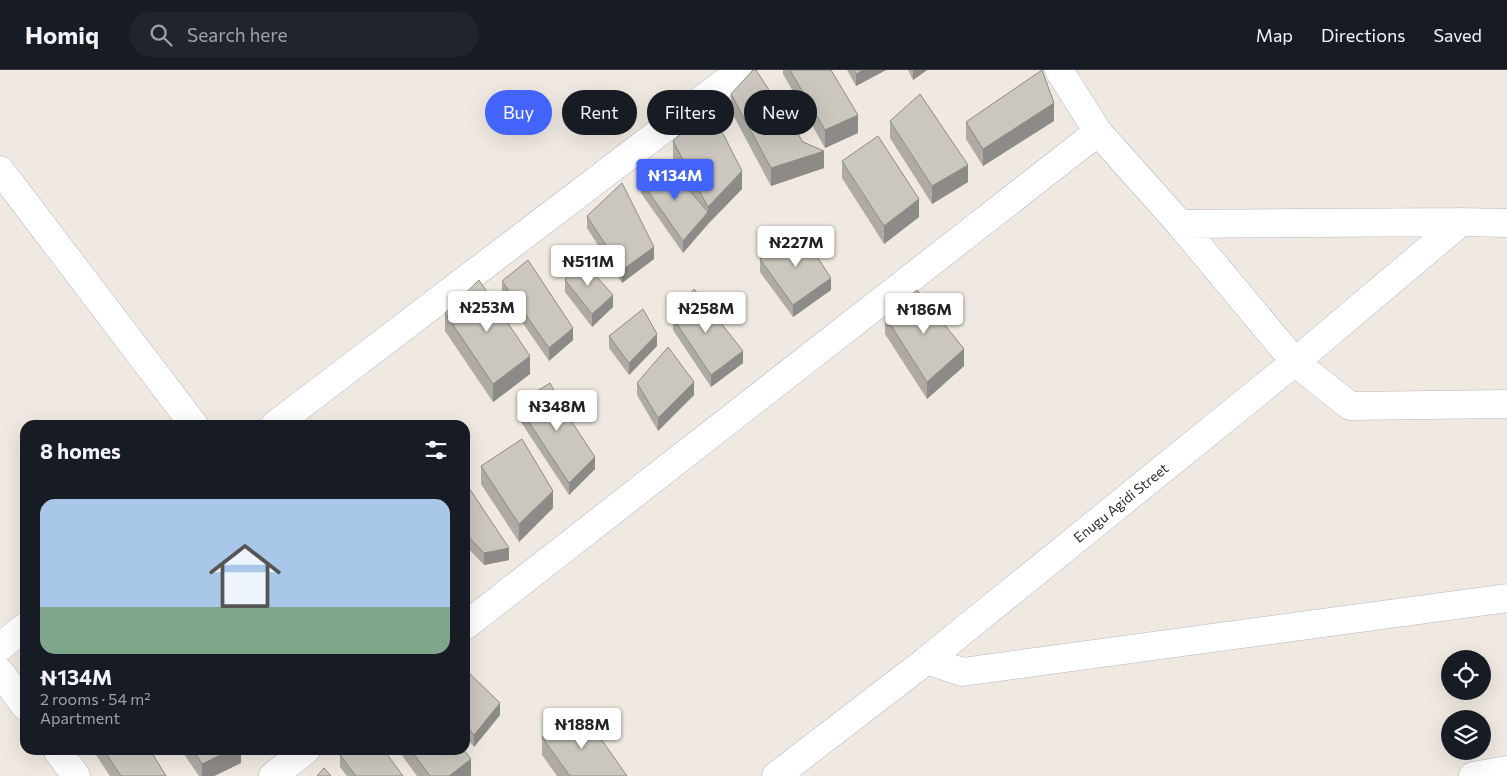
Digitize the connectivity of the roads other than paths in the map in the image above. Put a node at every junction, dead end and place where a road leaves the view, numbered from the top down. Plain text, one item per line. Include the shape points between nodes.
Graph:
1 (741, 70) edge
2 (1059, 70) edge
3 (1098, 132) junction
4 (0, 170) edge
5 (1461, 222) junction
6 (1507, 223) edge
7 (1180, 224) junction
8 (1295, 362) junction
9 (1507, 404) edge
10 (190, 420) edge
11 (282, 420) edge
12 (1507, 598) edge
13 (470, 622) edge
14 (20, 631) edge
15 (0, 647) edge
16 (928, 660) junction
17 (0, 672) edge
18 (20, 699) edge
19 (61, 755) edge
20 (300, 755) edge
21 (1507, 770) edge
22 (76, 776) edge
23 (273, 776) edge
24 (776, 776) edge
25 (1473, 776) edge

1 - 11 street
2 - 3 street
3 - 7 street
3 - 13 street
4 - 10 street
5 - 6 street
5 - 7 street
5 - 8 street, Enugu Agidi Street
7 - 8 street
8 - 9 street via 1350,406
8 - 16 street, Enugu Agidi Street
12 - 16 street via 962,672
14 - 15 street
16 - 24 street, Enugu Agidi Street
17 - 18 street
19 - 22 street
20 - 23 street
21 - 25 street

